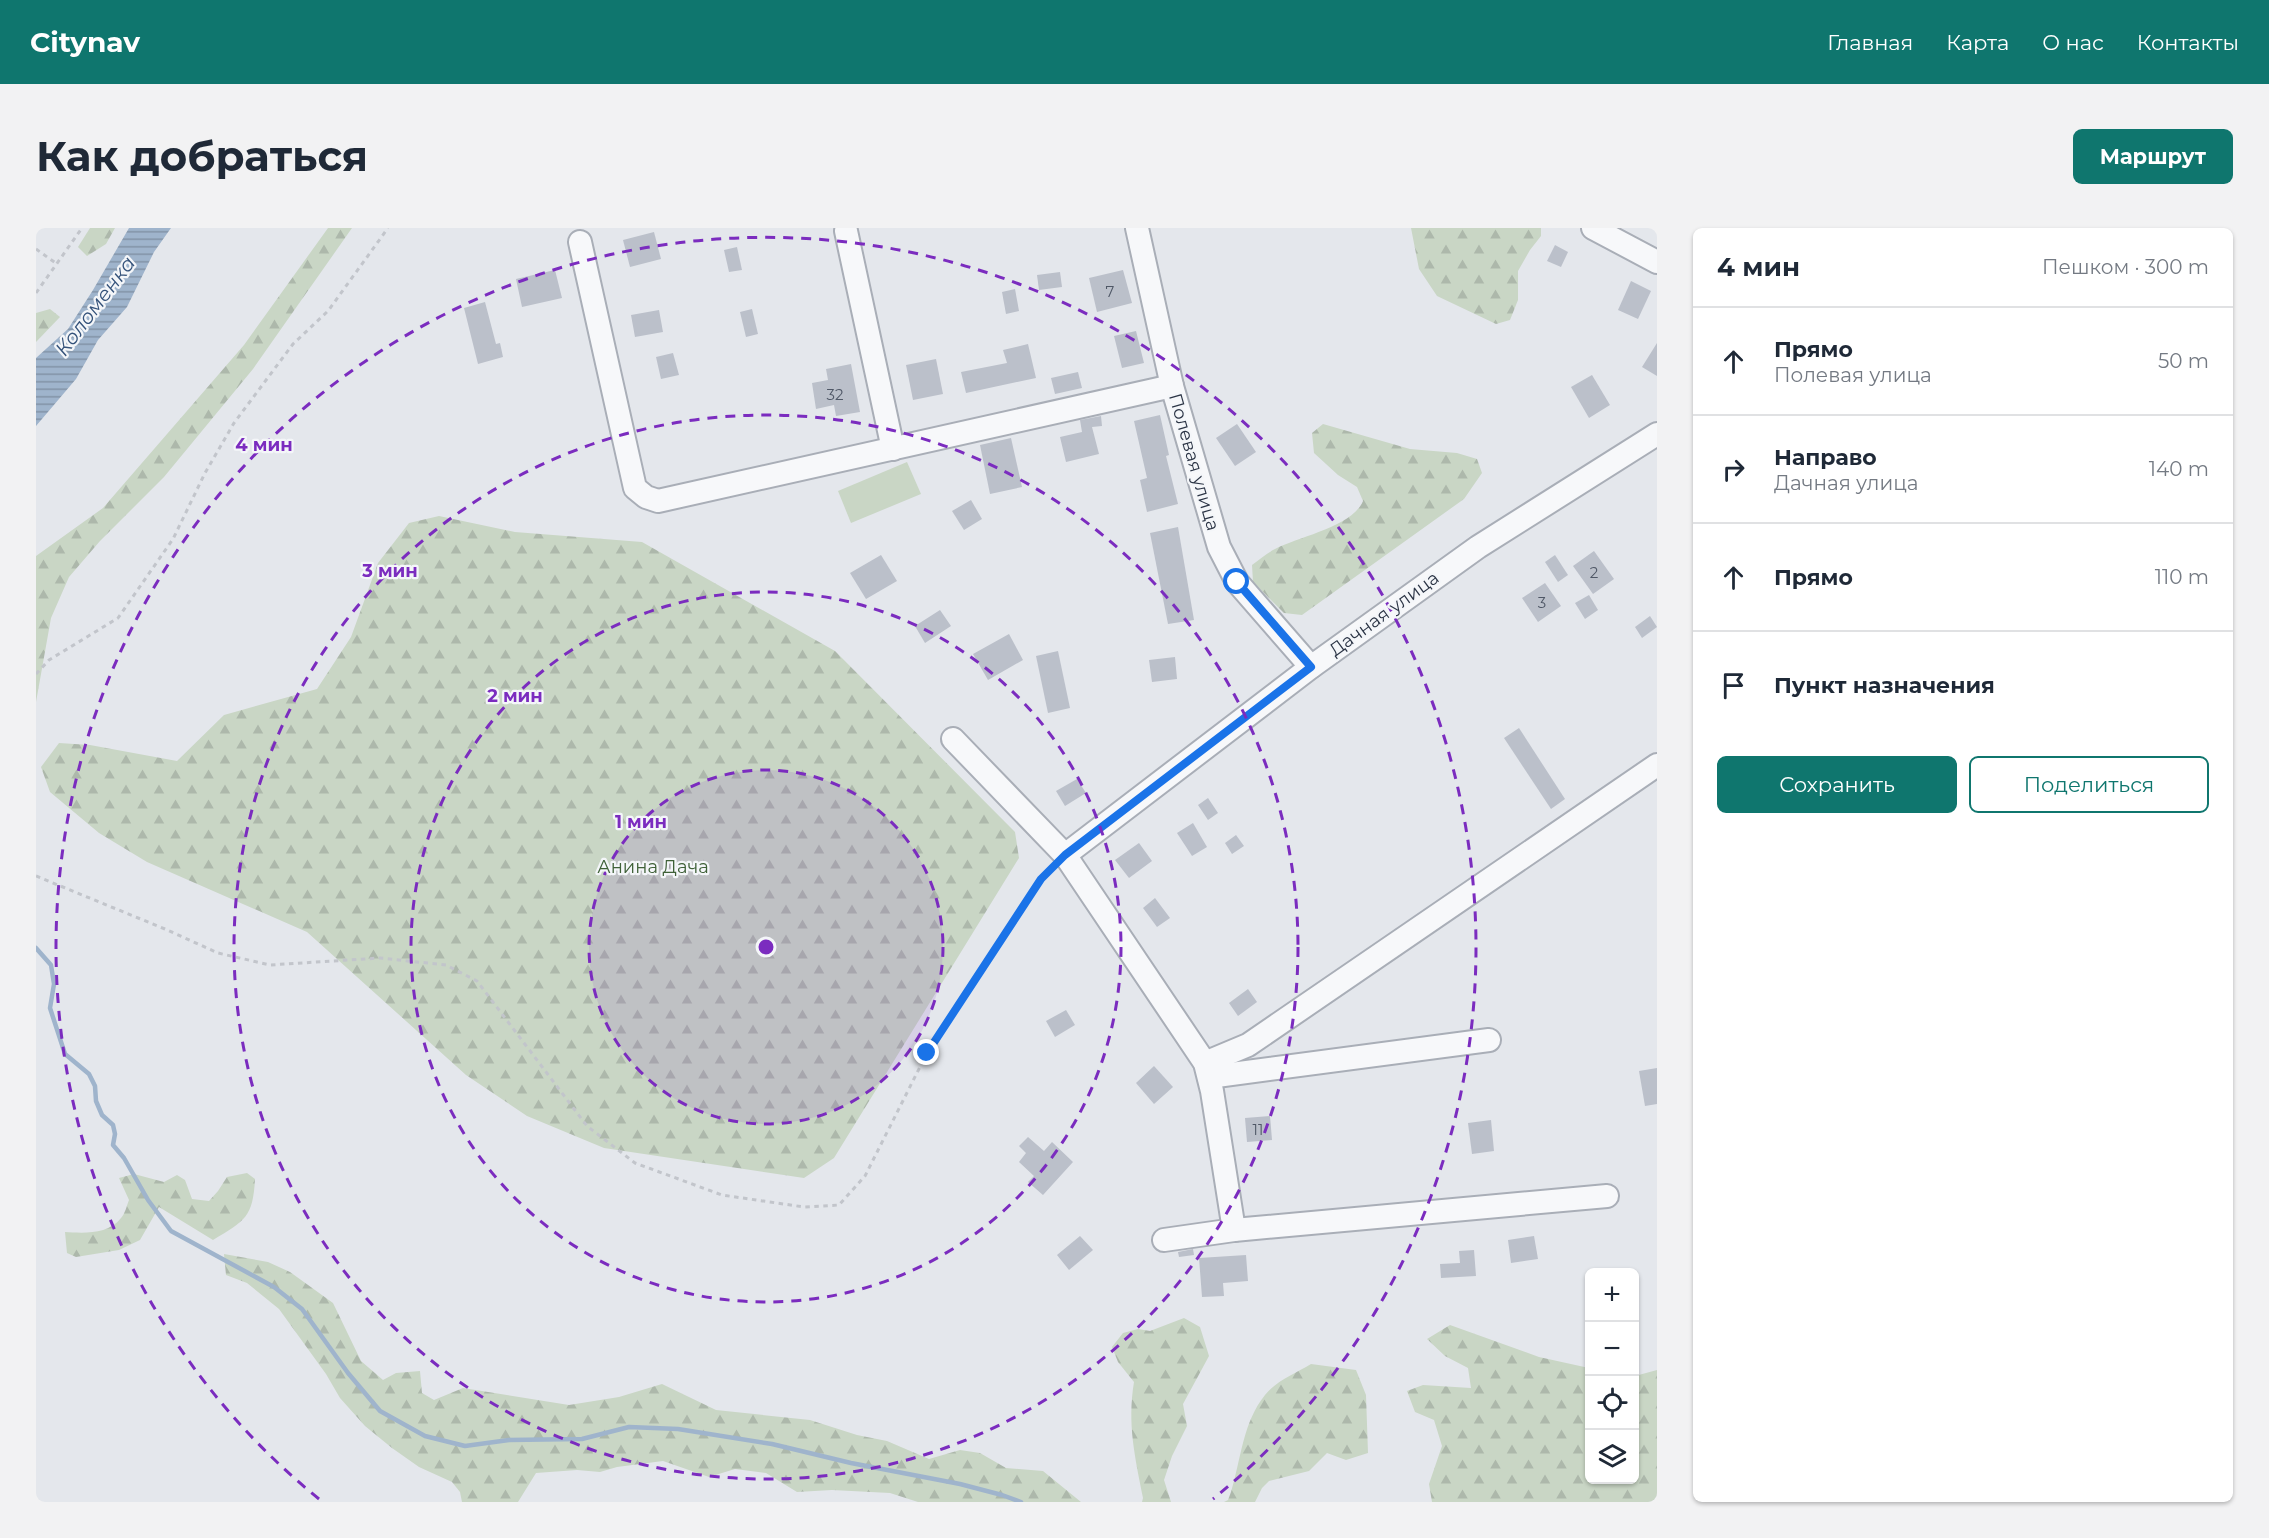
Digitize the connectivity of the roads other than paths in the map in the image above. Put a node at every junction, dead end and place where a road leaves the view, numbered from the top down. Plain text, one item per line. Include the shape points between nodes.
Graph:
1 (1137, 228) edge
2 (1593, 228) edge
3 (846, 231) dead end
4 (580, 242) dead end
5 (1657, 262) edge
6 (1172, 386) junction
7 (1655, 441) edge
8 (893, 449) junction
9 (1311, 667) junction
10 (953, 739) dead end
11 (1657, 765) edge
12 (1065, 855) junction
13 (1489, 1040) dead end
14 (1207, 1070) junction
15 (1607, 1196) dead end
16 (1234, 1230) junction
17 (1164, 1240) dead end

1 - 6 street, Полевая улица
2 - 5 street
3 - 8 street
4 - 8 street via 635,488 646,497 658,501
6 - 8 street
6 - 9 street, Полевая улица via 1219,547 1237,582
7 - 9 street, Дачная улица via 1478,547
9 - 12 street, Дачная улица
10 - 12 street
11 - 14 street
12 - 14 street
13 - 14 street
14 - 16 street
15 - 16 street
16 - 17 street

